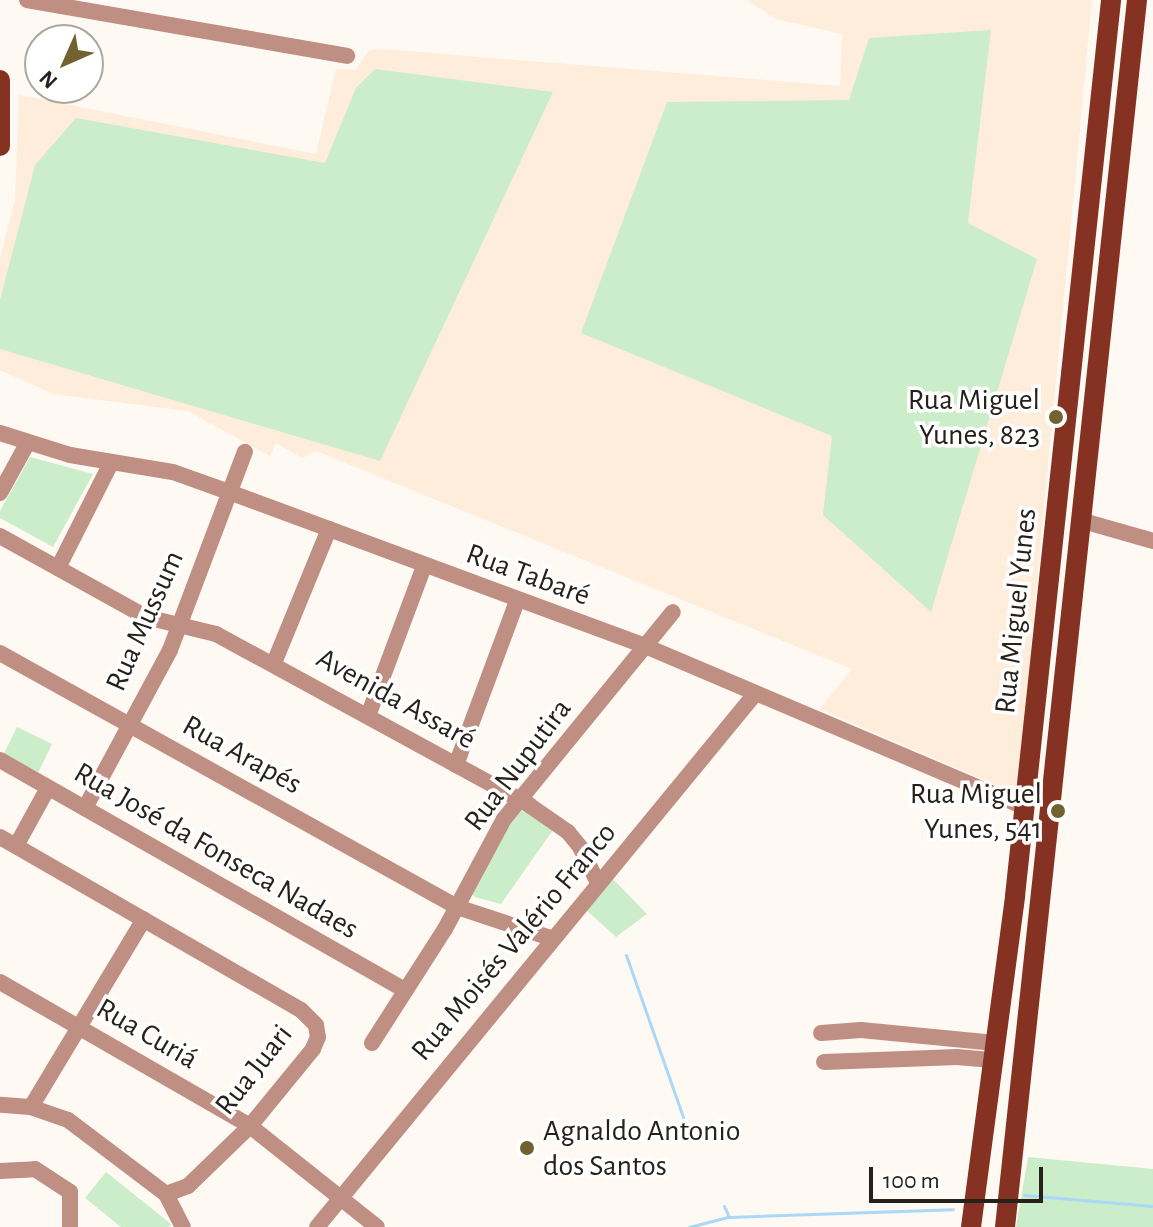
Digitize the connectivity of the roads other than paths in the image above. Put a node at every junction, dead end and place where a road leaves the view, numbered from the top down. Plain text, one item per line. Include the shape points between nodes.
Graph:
1 (27, 0) edge
2 (1111, 0) edge
3 (1137, 0) edge
4 (1150, 0) edge
5 (347, 56) dead end
6 (0, 80) edge
7 (1130, 81) junction
8 (0, 146) edge
9 (1073, 363) junction
10 (1094, 403) junction
11 (0, 433) edge
12 (27, 444) junction
13 (1063, 449) junction
14 (245, 452) dead end
15 (111, 463) junction
16 (229, 492) junction
17 (0, 493) edge
18 (1085, 499) junction
19 (1083, 521) junction
20 (329, 529) junction
21 (0, 536) edge
22 (1153, 541) edge
23 (424, 566) junction
24 (58, 568) junction
25 (517, 601) junction
26 (673, 612) dead end
27 (179, 624) junction
28 (645, 646) junction
29 (0, 653) edge
30 (274, 663) junction
31 (755, 694) junction
32 (368, 716) junction
33 (129, 724) junction
34 (0, 760) edge
35 (456, 765) junction
36 (48, 788) junction
37 (518, 800) junction
38 (1025, 807) junction
39 (85, 808) junction
40 (0, 837) edge
41 (16, 846) junction
42 (598, 883) junction
43 (457, 907) junction
44 (144, 919) junction
45 (551, 938) junction
46 (0, 982) edge
47 (405, 990) junction
48 (81, 1028) junction
49 (821, 1033) dead end
50 (372, 1043) dead end
51 (994, 1051) junction
52 (824, 1062) dead end
53 (0, 1105) edge
54 (31, 1107) junction
55 (250, 1126) junction
56 (0, 1171) edge
57 (166, 1194) junction
58 (341, 1198) junction
59 (70, 1227) edge
60 (183, 1227) edge
61 (317, 1227) edge
62 (377, 1227) edge
63 (971, 1227) edge
64 (1005, 1227) edge

1 - 5 street
2 - 9 main road, Rua Miguel Yunes
3 - 7 main road, Rua Miguel Yunes
4 - 7 main road
6 - 8 main road
7 - 10 main road, Rua Miguel Yunes
9 - 10 main road via 1078,392
9 - 13 main road, Rua Miguel Yunes
10 - 18 main road, Rua Miguel Yunes
11 - 12 street, Rua Tabaré
12 - 15 street, Rua Tabaré
12 - 17 street
13 - 18 main road via 1076,458 1079,491
13 - 38 main road, Rua Miguel Yunes
14 - 16 street, Rua Mussum
15 - 16 street, Rua Tabaré via 173,472
15 - 24 street
16 - 20 street, Rua Tabaré
16 - 27 street, Rua Mussum
18 - 19 main road, Rua Miguel Yunes
19 - 22 street
19 - 64 main road, Rua Miguel Yunes
20 - 23 street, Rua Tabaré
20 - 30 street
21 - 24 street, Avenida Assaré
23 - 25 street, Rua Tabaré
23 - 32 street
24 - 27 street, Avenida Assaré via 146,617
25 - 28 street, Rua Tabaré
25 - 35 street
26 - 28 street, Rua Nuputira
27 - 30 street, Avenida Assaré via 216,634
27 - 33 street, Rua Mussum
28 - 31 street, Rua Tabaré
28 - 37 street, Rua Nuputira
29 - 33 street, Rua Arapés
30 - 32 street, Avenida Assaré
31 - 38 street, Rua Tabaré
31 - 42 street, Rua Moisés Valério Franco
32 - 35 street, Avenida Assaré
33 - 39 street, Rua Mussum
33 - 43 street, Rua Arapés
34 - 36 street, Rua José da Fonseca Nadaes
35 - 37 street, Avenida Assaré
36 - 39 street, Rua José da Fonseca Nadaes
36 - 41 street
37 - 42 street, Avenida Assaré via 568,832
37 - 43 street, Rua Nuputira
38 - 51 main road, Rua Miguel Yunes
39 - 47 street, Rua José da Fonseca Nadaes
40 - 41 street, Rua Juari
41 - 44 street, Rua Juari
42 - 45 street, Rua Moisés Valério Franco
43 - 45 street, Rua Arapés
43 - 47 street, Rua Nuputira
44 - 48 street
44 - 55 street, Rua Juari via 301,1010 316,1025 313,1049
45 - 58 street, Rua Moisés Valério Franco
46 - 48 street, Rua Curiá
47 - 50 street, Rua Nuputira
48 - 54 street
48 - 55 street, Rua Curiá
49 - 51 street via 861,1030
51 - 52 street
51 - 63 main road, Rua Miguel Yunes
53 - 54 street
54 - 57 street via 81,1129
55 - 57 street, Rua Juari via 188,1186
55 - 58 street, Rua Curiá
56 - 59 street via 35,1169 70,1192
57 - 60 street
58 - 61 street, Rua Moisés Valério Franco
58 - 62 street, Rua Curiá

